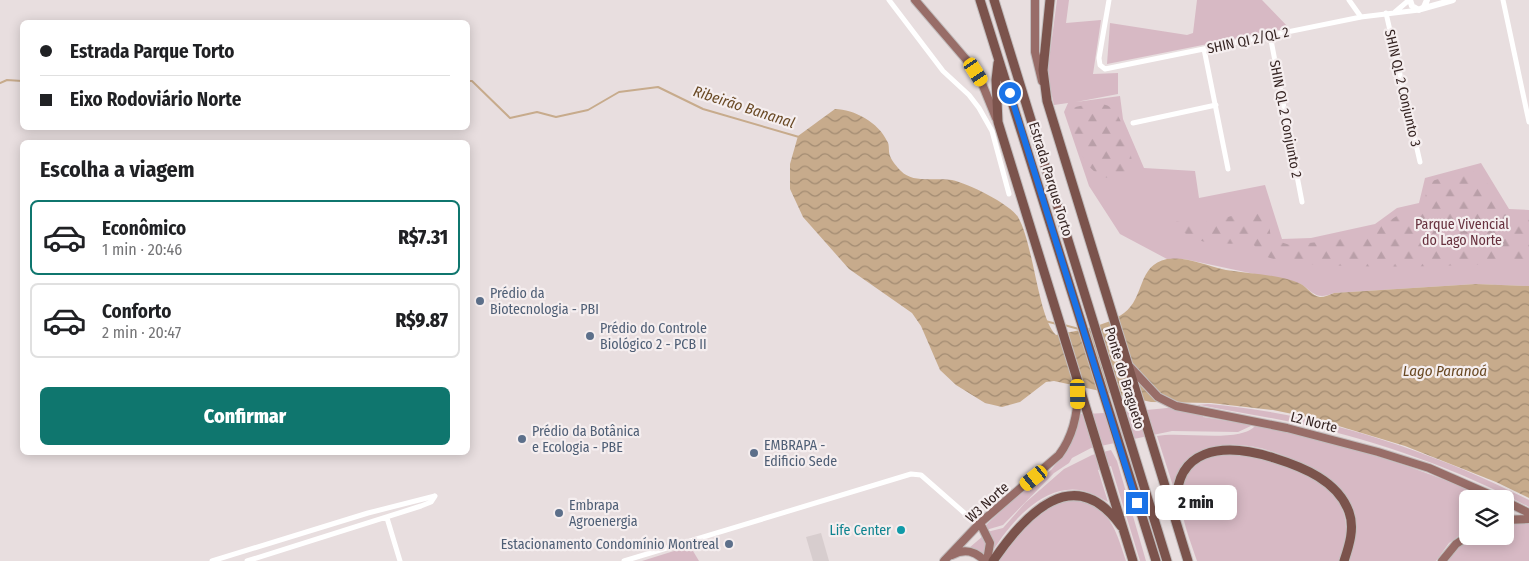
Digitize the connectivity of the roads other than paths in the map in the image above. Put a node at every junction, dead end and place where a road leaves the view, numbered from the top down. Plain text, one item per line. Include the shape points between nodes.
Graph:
1 (888, 0) edge
2 (915, 0) edge
3 (980, 0) edge
4 (994, 0) edge
5 (1035, 0) edge
6 (1050, 0) edge
7 (1109, 0) edge
8 (1349, 0) edge
9 (1409, 0) edge
10 (1427, 0) edge
11 (1453, 0) edge
12 (1503, 0) edge
13 (1420, 9) junction
14 (1395, 12) junction
15 (1386, 13) junction
16 (1361, 17) junction
17 (1270, 35) junction
18 (1204, 49) junction
19 (999, 60) junction
20 (1043, 83) junction
21 (1216, 105) junction
22 (998, 122) junction
23 (1132, 122) dead end
24 (1529, 122) edge
25 (1420, 162) dead end
26 (1228, 169) dead end
27 (1008, 194) dead end
28 (1302, 202) dead end
29 (1088, 306) joint
30 (1076, 310) joint
31 (1129, 366) junction
32 (1078, 383) junction
33 (1479, 490) edge
34 (1514, 506) edge
35 (1529, 513) edge
36 (969, 517) junction
37 (387, 518) junction
38 (1529, 519) edge
39 (1514, 520) edge
40 (980, 522) junction
41 (973, 530) junction
42 (1178, 531) junction
43 (1124, 532) junction
44 (1459, 545) edge
45 (946, 559) edge
46 (212, 561) edge
47 (247, 561) edge
48 (400, 561) edge
49 (624, 561) edge
50 (986, 561) edge
51 (993, 561) edge
52 (1133, 561) edge
53 (1156, 561) edge
54 (1167, 561) edge
55 (1188, 561) edge
56 (1344, 561) edge
57 (1442, 561) edge

1 - 27 street via 943,71 979,108 992,131
2 - 22 main road via 970,64 981,81
3 - 19 highway, Estrada Parque Torto
4 - 29 highway, Estrada Parque Torto
5 - 20 main road via 1035,52
6 - 20 highway
7 - 18 street, SHIN QI 2/QL 2 via 1099,58 1101,67
8 - 16 street
9 - 13 street via 1412,6
9 - 14 street
10 - 13 street
11 - 13 street, SHIN QI 2/QL 2
12 - 24 street
13 - 14 street, SHIN QI 2/QL 2
14 - 15 street, SHIN QI 2/QL 2
15 - 16 street, SHIN QI 2/QL 2
15 - 25 street, SHIN QL 2 Conjunto 3
16 - 17 street, SHIN QI 2/QL 2
17 - 18 street, SHIN QI 2/QL 2
17 - 28 street, SHIN QL 2 Conjunto 2
18 - 21 street
19 - 22 highway via 996,80
19 - 30 highway, Estrada Parque Torto
20 - 31 highway
21 - 23 street
21 - 26 street
22 - 32 highway
29 - 54 highway, Ponte do Bragueto
30 - 53 highway, Ponte do Bragueto
31 - 33 main road, L2 Norte via 1145,386 1167,403 1197,412 1287,428 1378,452 1429,468
31 - 42 highway
32 - 40 main road, W3 Norte via 1078,405 1068,442 1048,466
32 - 43 highway
34 - 35 main road
36 - 40 street
36 - 41 street
36 - 49 street via 921,475 911,474
37 - 46 street via 427,504 435,496
37 - 47 street
37 - 48 street
38 - 39 main road
40 - 41 main road, W3 Norte
40 - 50 main road via 990,543
41 - 45 main road, W3 Norte
42 - 55 highway
42 - 56 highway via 1178,487 1188,466 1215,450 1246,450 1300,467 1336,491 1351,518 1351,537
43 - 51 highway via 1113,515 1095,500 1082,496 1060,497 1032,514
43 - 52 highway
44 - 57 main road
45 - 50 main road via 966,550 975,552

